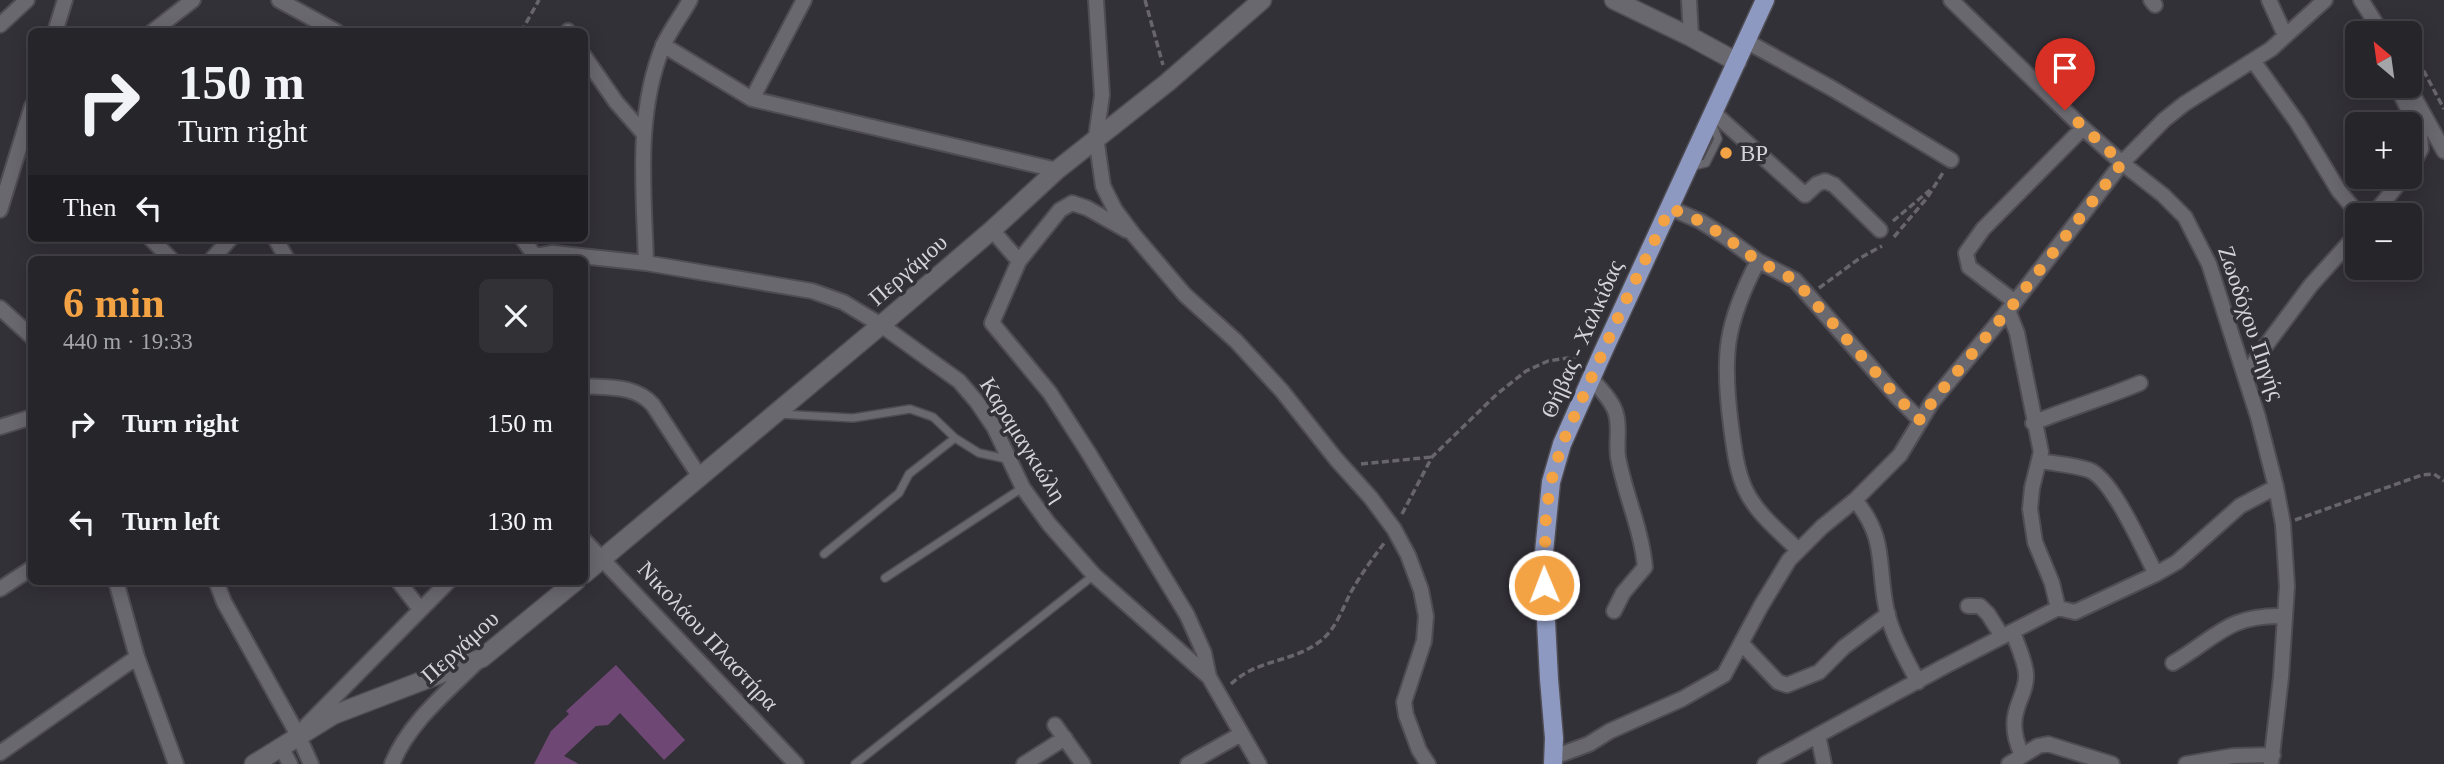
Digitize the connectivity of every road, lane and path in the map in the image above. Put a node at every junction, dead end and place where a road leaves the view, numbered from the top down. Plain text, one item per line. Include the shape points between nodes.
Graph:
1 (27, 0) edge
2 (65, 0) edge
3 (193, 0) edge
4 (279, 0) edge
5 (538, 0) edge
6 (690, 0) edge
7 (804, 0) edge
8 (1096, 0) edge
9 (1145, 0) edge
10 (1262, 0) edge
11 (1614, 0) edge
12 (1689, 0) edge
13 (1765, 0) edge
14 (1951, 0) edge
15 (2269, 0) edge
16 (2325, 0) edge
17 (2351, 0) edge
18 (2361, 0) edge
19 (2364, 21) edge
20 (2374, 21) edge
21 (0, 25) edge
22 (56, 28) edge
23 (159, 28) edge
24 (330, 28) edge
25 (523, 28) edge
26 (2285, 35) junction
27 (1690, 37) junction
28 (1746, 41) junction
29 (663, 45) junction
30 (588, 62) edge
31 (1737, 62) junction
32 (2254, 62) junction
33 (2422, 68) edge
34 (1168, 82) junction
35 (2415, 98) edge
36 (752, 99) junction
37 (2444, 109) edge
38 (1713, 117) junction
39 (28, 122) edge
40 (2083, 128) junction
41 (644, 134) junction
42 (1096, 137) junction
43 (2444, 151) edge
44 (1951, 160) dead end
45 (2122, 163) junction
46 (1057, 170) junction
47 (1934, 187) dead end
48 (2394, 189) edge
49 (2349, 203) edge
50 (2382, 203) edge
51 (1670, 208) junction
52 (0, 211) edge
53 (992, 230) junction
54 (1880, 230) joint
55 (1133, 234) junction
56 (154, 242) edge
57 (227, 242) edge
58 (2345, 247) edge
59 (168, 256) edge
60 (215, 256) edge
61 (540, 256) edge
62 (581, 256) edge
63 (588, 257) edge
64 (1018, 261) junction
65 (1758, 261) junction
66 (646, 263) junction
67 (2011, 306) junction
68 (0, 308) edge
69 (881, 325) junction
70 (28, 333) edge
71 (2246, 377) junction
72 (1591, 379) junction
73 (2140, 383) dead end
74 (588, 386) edge
75 (776, 414) junction
76 (28, 418) edge
77 (1921, 421) junction
78 (2033, 423) junction
79 (0, 427) edge
80 (955, 438) junction
81 (1432, 457) dead end
82 (1007, 458) junction
83 (2041, 461) junction
84 (1341, 464) junction
85 (701, 477) junction
86 (2444, 481) edge
87 (2276, 487) junction
88 (1023, 488) junction
89 (1855, 500) junction
90 (2283, 524) junction
91 (588, 544) edge
92 (1797, 549) junction
93 (824, 554) dead end
94 (604, 558) junction
95 (28, 571) edge
96 (588, 571) edge
97 (2156, 574) junction
98 (1094, 575) junction
99 (885, 578) dead end
100 (117, 585) edge
101 (218, 585) edge
102 (401, 585) edge
103 (445, 585) edge
104 (571, 585) edge
105 (0, 589) edge
106 (1968, 606) dead end
107 (2058, 608) junction
108 (420, 609) junction
109 (1614, 611) dead end
110 (1888, 614) junction
111 (2284, 616) junction
112 (2008, 634) junction
113 (1741, 643) junction
114 (137, 657) junction
115 (482, 657) junction
116 (2173, 663) dead end
117 (1209, 677) junction
118 (1918, 682) junction
119 (1055, 725) dead end
120 (1241, 734) junction
121 (298, 735) junction
122 (1818, 735) junction
123 (1065, 738) junction
124 (281, 747) junction
125 (0, 753) edge
126 (2022, 755) junction
127 (2272, 760) edge
128 (1553, 761) edge
129 (176, 764) edge
130 (254, 764) edge
131 (290, 764) edge
132 (311, 764) edge
133 (392, 764) edge
134 (796, 764) edge
135 (855, 764) edge
136 (1024, 764) edge
137 (1083, 764) edge
138 (1188, 764) edge
139 (1259, 764) edge
140 (1429, 764) edge
141 (1765, 764) edge
142 (1824, 764) edge
143 (2009, 764) edge
144 (2112, 764) edge
145 (2186, 764) edge

1 - 21 street
2 - 22 street
3 - 23 street
4 - 24 street
5 - 25 path
6 - 29 street
7 - 36 street
8 - 42 street via 1102,95
9 - 34 path
10 - 34 street, Περγάμου
11 - 27 street
12 - 27 street
13 - 28 main road, Θήβας - Χαλκίδας
14 - 40 street, Ζωοδόχου Πηγής
15 - 26 street
16 - 26 street
17 - 19 street
18 - 20 street
26 - 32 street
27 - 31 street
28 - 31 main road, Θήβας - Χαλκίδας
28 - 44 street
29 - 36 street
29 - 41 street via 650,88
30 - 41 street
31 - 38 main road, Θήβας - Χαλκίδας
32 - 45 street via 2184,104
32 - 49 street
33 - 37 path
34 - 42 street, Περγάμου
35 - 43 street
36 - 46 street
38 - 51 main road, Θήβας - Χαλκίδας
38 - 54 street via 1805,195 1825,181 1834,185
39 - 52 street
40 - 45 street, Ζωοδόχου Πηγής
40 - 67 street via 1983,229 1966,253 1969,267
41 - 66 street
42 - 46 street, Περγάμου
42 - 55 street via 1103,186
45 - 67 street
45 - 71 street, Ζωοδόχου Πηγής via 2163,195 2197,236
46 - 53 street, Περγάμου
47 - 54 path
48 - 50 street
51 - 65 street via 1700,221
51 - 72 main road, Θήβας - Χαλκίδας
53 - 64 street
53 - 69 street, Περγάμου
55 - 64 street via 1072,203 1060,210
55 - 84 street via 1185,295 1282,391
56 - 59 street
57 - 60 street
58 - 71 street via 2311,285
61 - 62 street, Καραμαγκιώλη
63 - 66 street, Καραμαγκιώλη
64 - 117 street via 992,323 1050,393 1088,452 1187,615
65 - 77 street via 1795,280
65 - 92 street via 1732,318 1725,355 1735,458 1754,504
66 - 69 street, Καραμαγκιώλη via 812,291 843,302
67 - 77 street
67 - 78 street
68 - 70 street
69 - 75 street, Περγάμου
69 - 82 street, Καραμαγκιώλη via 959,381 988,419
71 - 87 street, Ζωοδόχου Πηγής
72 - 109 street via 1616,413 1618,457 1645,559 1645,567
72 - 128 main road, Θήβας - Χαλκίδας via 1562,444 1546,513 1543,562
73 - 78 street
74 - 85 street via 629,389 644,395
75 - 80 lane via 853,418 910,410 933,417
75 - 85 street, Περγάμου
76 - 79 street
77 - 89 street via 1900,455
78 - 83 street
80 - 82 lane via 979,453
80 - 93 lane via 909,474 899,493
81 - 84 path
82 - 88 street, Καραμαγκιώλη
83 - 97 street via 2090,471 2102,478
83 - 107 street via 2030,509 2035,542
84 - 140 street via 1394,529 1421,590 1424,641 1404,702 1419,750
85 - 94 street, Περγάμου
86 - 90 path via 2434,474 2422,475
87 - 90 street, Ζωοδόχου Πηγής
87 - 97 street via 2240,506 2177,562
88 - 98 street, Καραμαγκιώλη
88 - 99 lane
89 - 92 street
89 - 110 street via 1877,534
90 - 111 street, Ζωοδόχου Πηγής
91 - 94 street, Νικολάου Πλαστήρα
92 - 113 street
94 - 96 street, Περγάμου
94 - 134 street, Νικολάου Πλαστήρα
95 - 105 street
97 - 107 street via 2075,612
98 - 117 street, Καραμαγκιώλη
98 - 135 lane
100 - 114 street
101 - 121 street
102 - 108 street
103 - 108 street
104 - 115 street, Περγάμου
106 - 112 street via 1980,606
107 - 112 street
108 - 121 street
110 - 113 street via 1819,672 1787,685 1778,682
110 - 118 street
111 - 116 street via 2240,620
111 - 127 street, Ζωοδόχου Πηγής
112 - 118 street
112 - 126 street via 2026,674 2014,721
113 - 128 street via 1724,675 1709,685
114 - 125 street
114 - 129 street
115 - 121 street via 332,715
115 - 133 street, Περγάμου via 430,708
117 - 120 street
118 - 122 street
119 - 123 street
120 - 138 street
120 - 139 street
121 - 124 street
121 - 132 street
122 - 141 street
122 - 142 street
123 - 136 street
123 - 137 street
124 - 130 street
124 - 131 street
126 - 143 street
126 - 144 street via 2048,744
127 - 145 street via 2233,756

